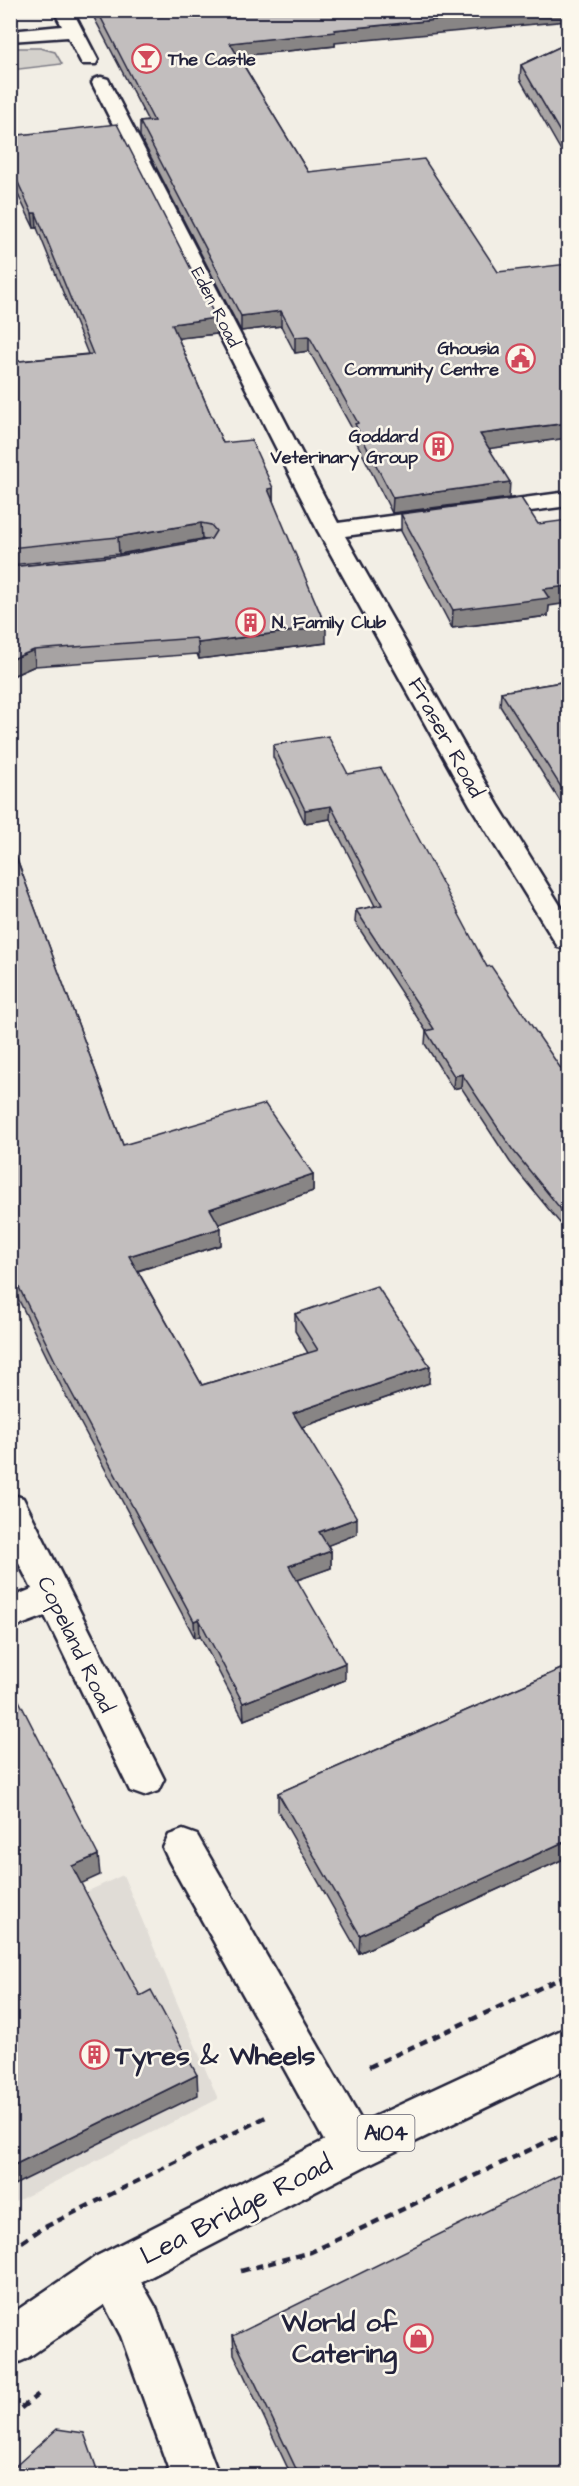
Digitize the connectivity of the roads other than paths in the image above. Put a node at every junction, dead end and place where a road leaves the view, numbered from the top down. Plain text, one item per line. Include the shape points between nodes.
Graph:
1 (63, 10) edge
2 (74, 31) junction
3 (10, 36) edge
4 (89, 60) dead end
5 (101, 83) dead end
6 (568, 499) edge
7 (330, 531) junction
8 (568, 940) edge
9 (10, 1508) edge
10 (53, 1597) junction
11 (10, 1614) edge
12 (144, 1779) dead end
13 (183, 1848) dead end
14 (568, 2047) edge
15 (353, 2149) junction
16 (111, 2273) junction
17 (10, 2343) edge
18 (195, 2475) edge

1 - 2 street
2 - 3 street
2 - 4 street
5 - 7 street, Eden Road
6 - 7 street
7 - 8 street, Fraser Road via 484,805
9 - 10 street, Copeland Road
10 - 11 street
10 - 12 street, Copeland Road
13 - 15 street
14 - 15 street, Lea Bridge Road / A104
15 - 16 street, Lea Bridge Road / A104
16 - 17 street, Lea Bridge Road / A104
16 - 18 street via 140,2324

